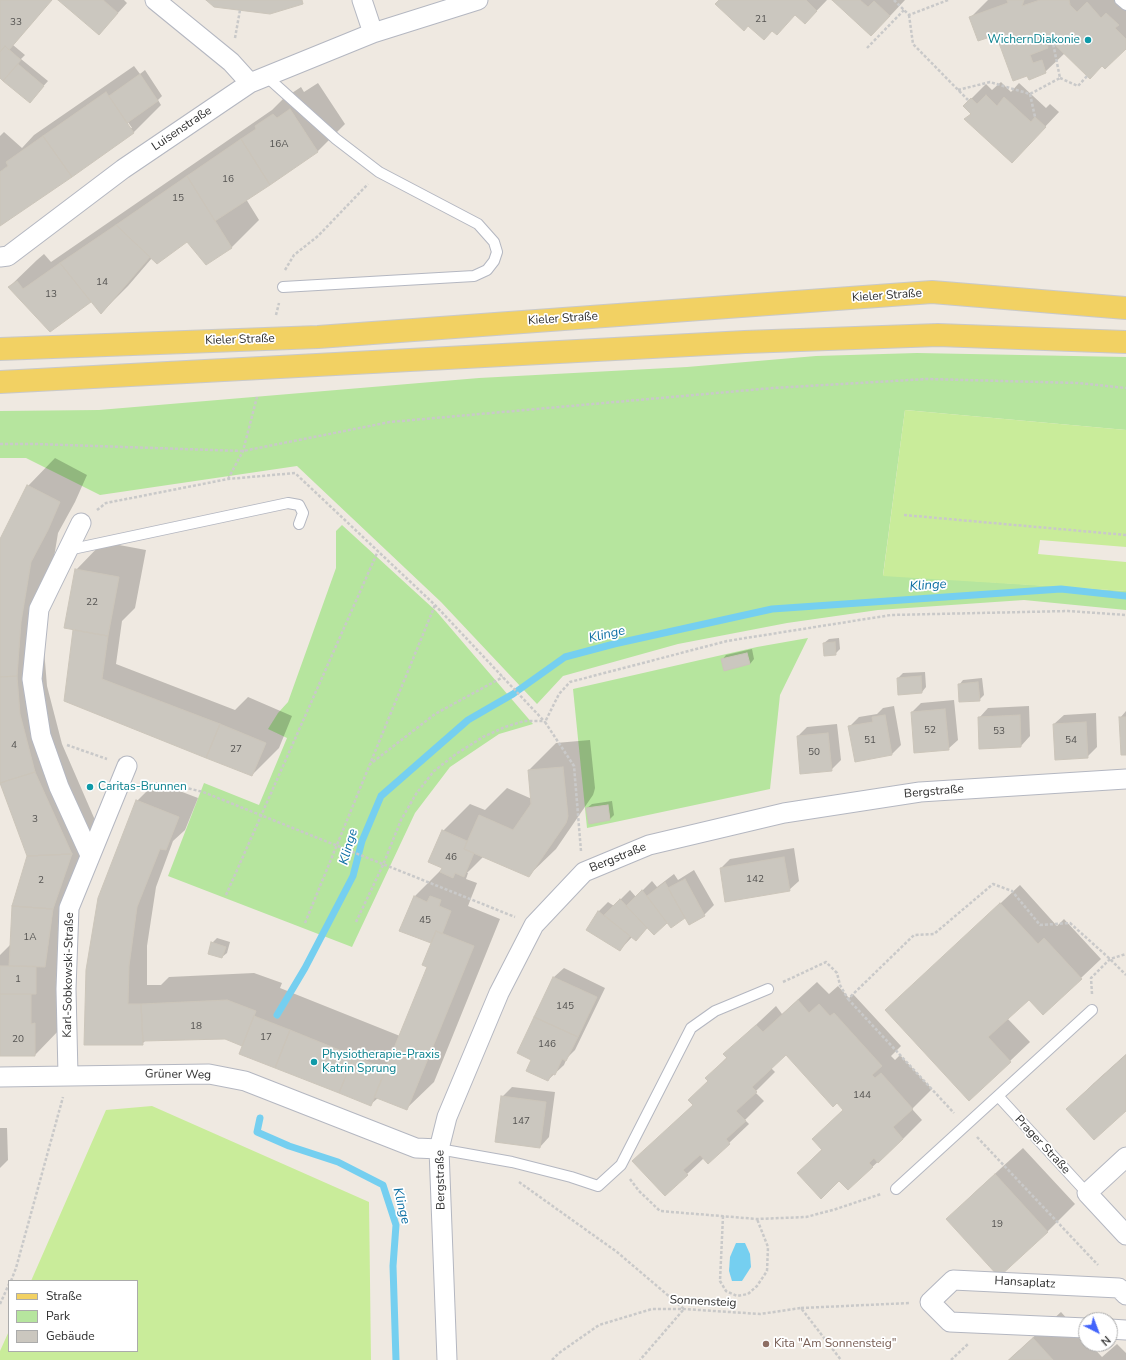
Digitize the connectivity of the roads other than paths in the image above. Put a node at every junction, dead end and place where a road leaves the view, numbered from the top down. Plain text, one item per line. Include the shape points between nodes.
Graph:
1 (155, 0) edge
2 (362, 0) edge
3 (478, 0) edge
4 (1120, 0) edge
5 (1126, 5) edge
6 (373, 33) junction
7 (258, 80) junction
8 (4, 257) edge
9 (283, 288) dead end
10 (1126, 308) edge
11 (1126, 342) edge
12 (0, 349) edge
13 (0, 382) edge
14 (81, 523) dead end
15 (299, 524) dead end
16 (68, 550) junction
17 (127, 766) road end
18 (1126, 779) edge
19 (90, 855) junction
20 (768, 989) road end
21 (1092, 1010) road end
22 (68, 1075) junction
23 (0, 1077) edge
24 (998, 1096) junction
25 (439, 1149) junction
26 (1126, 1157) edge
27 (896, 1188) road end
28 (1087, 1193) junction
29 (1126, 1235) edge
30 (1123, 1291) edge
31 (1078, 1328) edge
32 (447, 1360) edge

1 - 7 street via 231,62
2 - 6 street
3 - 6 street, Luisenstraße
4 - 5 lane
6 - 7 street, Luisenstraße
7 - 8 street, Luisenstraße via 124,169
7 - 9 lane via 379,172 478,224 494,242 497,252 487,270 474,276
10 - 12 main road, Kieler Straße via 932,292 318,337
11 - 13 main road via 938,335 737,343
14 - 16 street
15 - 16 lane via 303,513 299,505 288,503
16 - 19 street via 39,609 32,679 41,736 59,787
17 - 19 street, Karl-Sobkowski-Straße
18 - 25 street, Bergstraße via 920,792 784,814 649,845 584,872 534,925 499,993 470,1060 447,1117
19 - 22 street, Karl-Sobkowski-Straße via 69,908 66,989
20 - 25 lane via 715,1011 691,1028 621,1165 598,1186 512,1162
21 - 24 lane
22 - 23 street, Grüner Weg
22 - 25 street, Grüner Weg via 209,1074 245,1081 416,1148
24 - 27 lane
24 - 28 lane, Prager Straße
25 - 32 street, Bergstraße
26 - 28 street
28 - 29 street, Prager Straße
30 - 31 street, Hansaplatz via 953,1280 930,1302 950,1322

